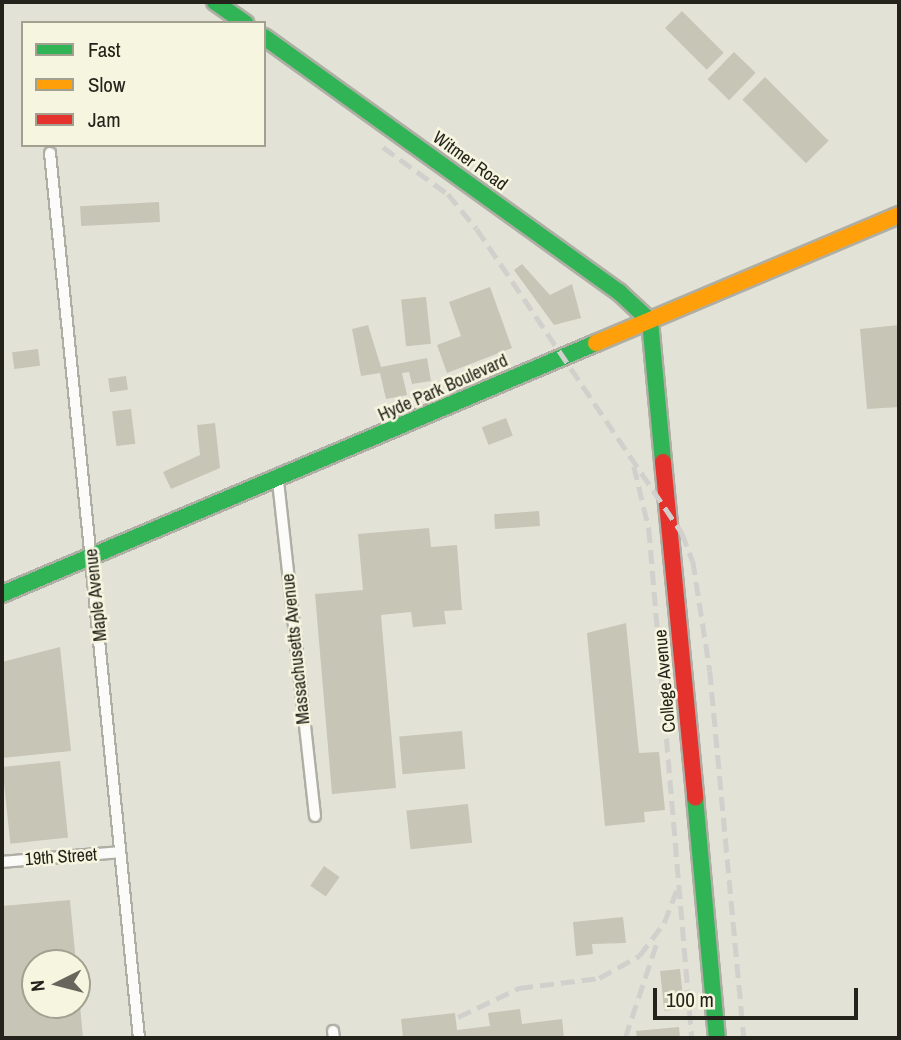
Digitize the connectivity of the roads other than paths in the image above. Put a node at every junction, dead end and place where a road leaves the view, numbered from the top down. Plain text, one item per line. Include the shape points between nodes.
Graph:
1 (215, 2) edge
2 (242, 21) edge
3 (266, 38) edge
4 (50, 153) dead end
5 (899, 215) edge
6 (650, 321) junction
7 (278, 481) junction
8 (92, 557) junction
9 (2, 594) edge
10 (315, 816) dead end
11 (120, 852) junction
12 (2, 862) edge
13 (139, 1038) edge
14 (717, 1038) edge

1 - 2 main road
3 - 6 main road, Witmer Road via 620,292
4 - 8 street, Maple Avenue
5 - 6 main road, Hyde Park Boulevard
6 - 7 main road, Hyde Park Boulevard
6 - 14 main road, College Avenue
7 - 8 main road, Hyde Park Boulevard
7 - 10 street, Massachusetts Avenue
8 - 9 main road, Hyde Park Boulevard
8 - 11 street, Maple Avenue
11 - 12 street, 19th Street
11 - 13 street, Maple Avenue

